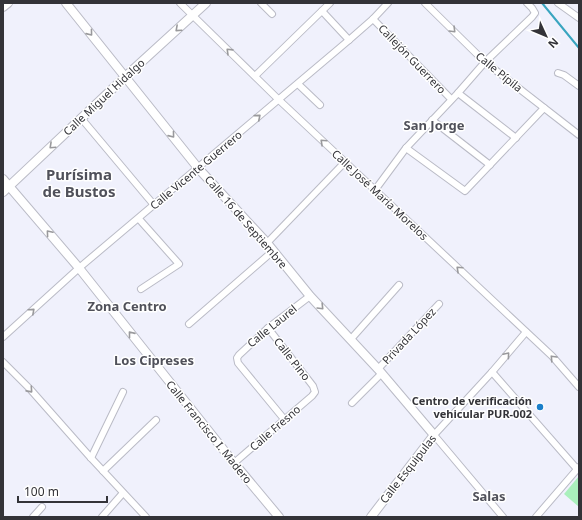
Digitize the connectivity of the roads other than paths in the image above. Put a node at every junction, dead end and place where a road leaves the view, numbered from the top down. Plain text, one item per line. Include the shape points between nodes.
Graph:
1 (8, 3) edge
2 (66, 3) edge
3 (180, 3) edge
4 (206, 3) edge
5 (261, 3) edge
6 (330, 3) edge
7 (388, 3) edge
8 (425, 3) edge
9 (527, 3) edge
10 (558, 3) edge
11 (570, 3) edge
12 (3, 7) edge
13 (566, 9) junction
14 (322, 11) junction
15 (272, 14) dead end
16 (192, 16) junction
17 (579, 18) edge
18 (373, 19) junction
19 (349, 40) junction
20 (485, 62) junction
21 (558, 73) dead end
22 (255, 76) junction
23 (125, 77) junction
24 (298, 84) junction
25 (579, 86) edge
26 (458, 93) junction
27 (451, 99) junction
28 (278, 100) junction
29 (320, 105) dead end
30 (544, 108) junction
31 (81, 118) junction
32 (432, 120) junction
33 (579, 135) edge
34 (516, 138) junction
35 (406, 148) junction
36 (345, 162) junction
37 (490, 165) junction
38 (198, 168) junction
39 (3, 179) edge
40 (6, 189) edge
41 (375, 190) junction
42 (154, 205) junction
43 (139, 219) junction
44 (267, 243) junction
45 (273, 251) junction
46 (79, 268) junction
47 (399, 286) dead end
48 (141, 288) dead end
49 (310, 296) junction
50 (439, 304) dead end
51 (189, 324) dead end
52 (268, 328) junction
53 (526, 332) junction
54 (3, 337) edge
55 (351, 339) junction
56 (3, 362) edge
57 (380, 371) junction
58 (492, 372) junction
59 (579, 387) edge
60 (123, 392) dead end
61 (315, 392) joint
62 (352, 402) dead end
63 (284, 419) junction
64 (156, 420) dead end
65 (434, 435) junction
66 (91, 458) junction
67 (234, 463) junction
68 (578, 468) edge
69 (104, 471) junction
70 (123, 493) junction
71 (42, 507) dead end
72 (33, 517) edge
73 (102, 517) edge
74 (146, 517) edge
75 (279, 517) edge
76 (371, 517) edge
77 (503, 517) edge
78 (536, 517) edge

1 - 12 street
2 -> 23 street, Calle 16 de Septiembre
3 - 16 street, Calle José María Morelos
4 - 16 street, Calle Miguel Hidalgo
5 - 15 street
6 - 14 street
7 - 18 street, Calle Vicente Guerrero
8 -> 20 street, Calle Pípila
9 - 20 street via 534,13 532,17
10 - 13 street
11 - 13 street
13 - 17 street
14 - 19 street
14 - 22 street
22 -> 16 street, Calle José María Morelos
16 -> 23 street, Calle Miguel Hidalgo
18 - 19 street, Calle Vicente Guerrero
18 - 27 street, Callejón Guerrero
19 - 24 street, Calle Vicente Guerrero
20 - 26 street
20 - 30 street, Calle Pípila
21 - 25 street
22 - 28 street, Calle José María Morelos
23 - 31 street, Calle Miguel Hidalgo
23 -> 38 street, Calle 16 de Septiembre
24 - 28 street, Calle Vicente Guerrero
24 - 29 street
26 - 27 street
26 - 34 street
27 - 32 street
36 -> 28 street, Calle José María Morelos
38 -> 28 street, Calle Vicente Guerrero
30 - 33 street, Calle Pípila
30 - 34 street
31 -> 40 street, Calle Miguel Hidalgo
31 - 42 street
32 - 35 street
32 - 37 street
34 - 37 street
35 - 37 street via 465,191
35 - 41 street
36 - 41 street, Calle José María Morelos
36 - 44 street
38 - 42 street, Calle Vicente Guerrero
38 - 44 street, Calle 16 de Septiembre
39 - 40 street, Calle Francisco I. Madero
46 -> 40 street, Calle Francisco I. Madero
53 -> 41 street, Calle José María Morelos
42 - 43 street, Calle Vicente Guerrero
43 - 46 street, Calle Vicente Guerrero
43 - 48 street via 179,264
44 - 45 street, Calle 16 de Septiembre
45 - 49 street, Calle 16 de Septiembre
45 - 51 street
54 -> 46 street, Calle Vicente Guerrero
67 -> 46 street, Calle Francisco I. Madero
47 - 55 street
49 - 52 street, Calle Laurel
49 -> 55 street, Calle 16 de Septiembre
50 - 57 street, Privada López
52 - 61 street, Calle Pino via 314,386
52 - 63 street, Calle Laurel via 238,354 237,358 238,363
58 -> 53 street, Calle Esquipulas
59 -> 53 street, Calle José María Morelos via 552,356
55 - 57 street, Calle 16 de Septiembre
56 -> 66 street
57 - 62 street, Privada López
57 - 65 street, Calle 16 de Septiembre
58 - 65 street, Calle Esquipulas
58 - 68 street
60 - 66 street
61 - 63 street, Calle Fresno
63 - 67 street, Calle Fresno
64 - 69 street
65 - 76 street, Calle Esquipulas
65 - 77 street
66 - 69 street
67 - 75 street, Calle Francisco I. Madero
68 - 78 street
69 - 70 street
70 - 73 street
70 - 74 street
71 - 72 street

